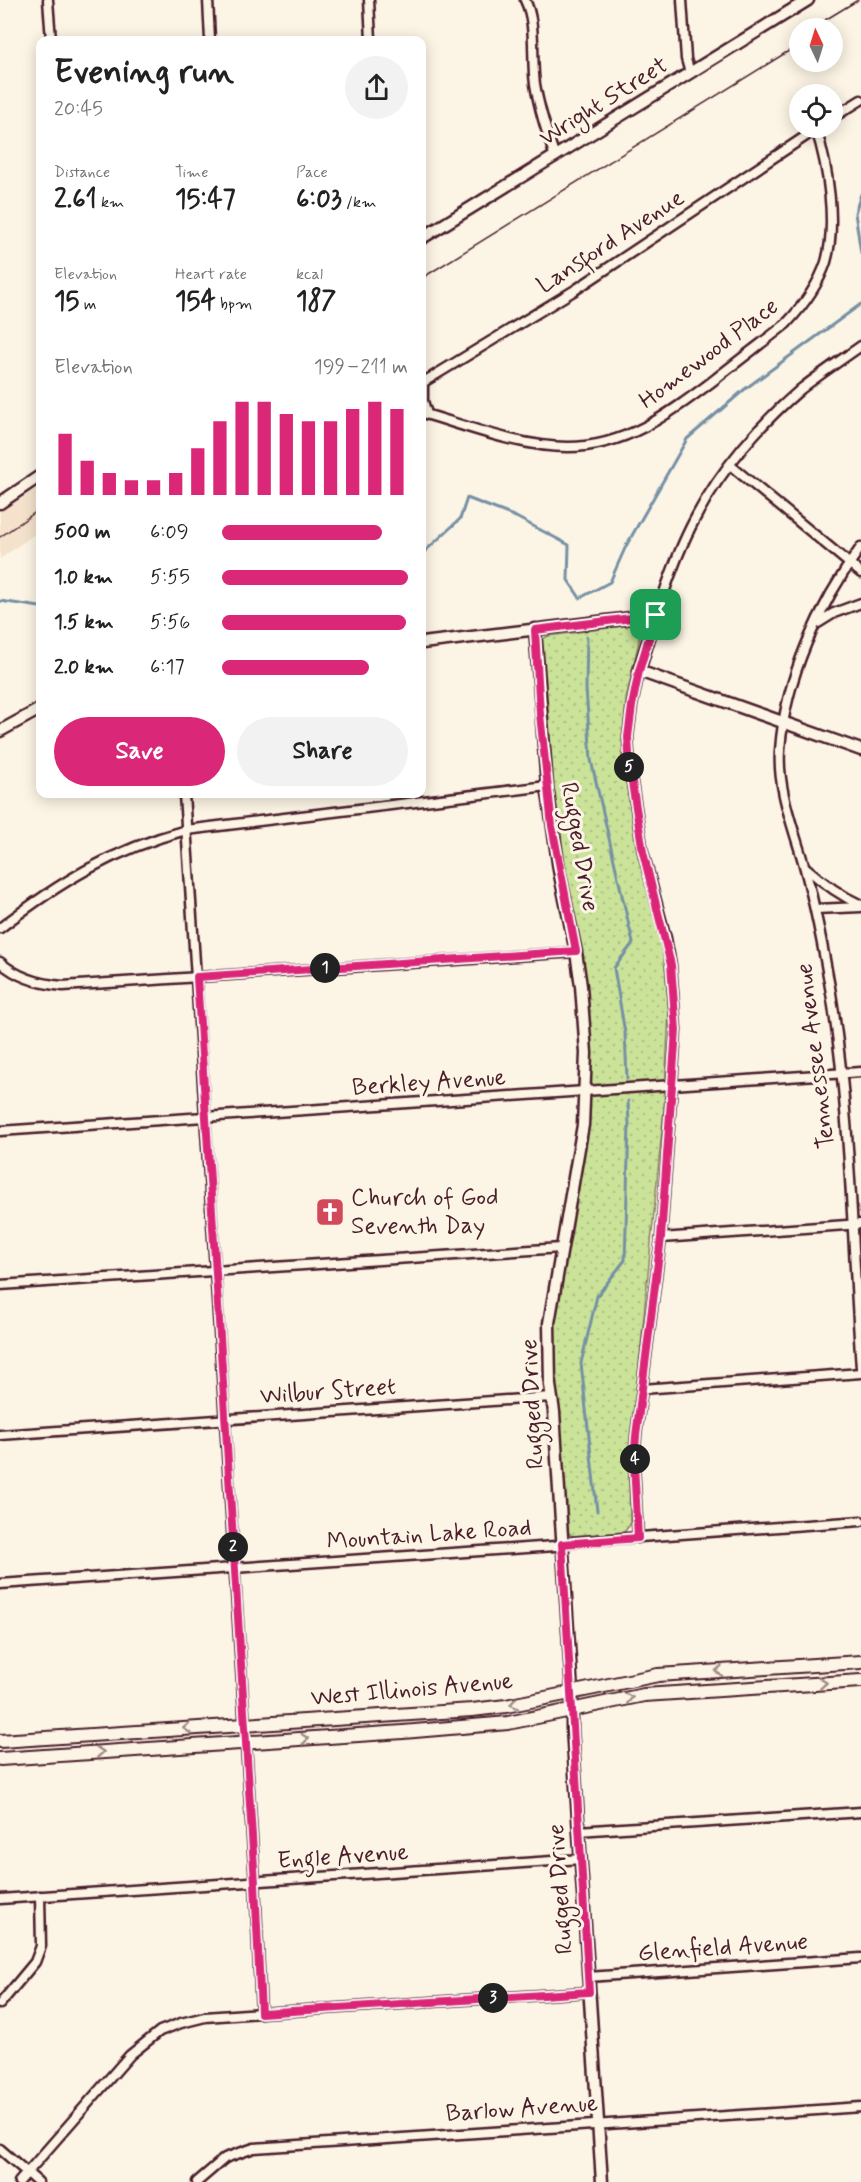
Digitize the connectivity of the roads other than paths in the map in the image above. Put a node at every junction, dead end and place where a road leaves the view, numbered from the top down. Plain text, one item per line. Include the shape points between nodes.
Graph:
1 (48, 0) edge
2 (208, 0) edge
3 (369, 0) edge
4 (525, 0) edge
5 (682, 0) edge
6 (807, 0) edge
7 (51, 36) edge
8 (210, 36) edge
9 (372, 36) edge
10 (690, 73) junction
11 (861, 100) edge
12 (843, 111) edge
13 (802, 138) edge
14 (820, 138) edge
15 (555, 157) junction
16 (426, 236) edge
17 (861, 346) edge
18 (426, 381) edge
19 (426, 414) edge
20 (730, 465) junction
21 (36, 479) edge
22 (0, 503) edge
23 (861, 547) edge
24 (849, 564) junction
25 (861, 573) edge
26 (861, 603) edge
27 (656, 615) junction
28 (817, 623) junction
29 (535, 630) junction
30 (426, 643) edge
31 (639, 671) junction
32 (36, 712) edge
33 (783, 723) junction
34 (0, 731) edge
35 (861, 750) edge
36 (547, 786) junction
37 (184, 798) edge
38 (186, 831) junction
39 (804, 866) junction
40 (861, 906) edge
41 (816, 909) junction
42 (0, 928) edge
43 (576, 951) junction
44 (0, 962) edge
45 (197, 977) junction
46 (861, 1072) edge
47 (842, 1074) junction
48 (673, 1086) junction
49 (585, 1092) junction
50 (206, 1117) junction
51 (0, 1131) edge
52 (856, 1224) edge
53 (661, 1238) junction
54 (561, 1248) junction
55 (216, 1271) junction
56 (0, 1285) edge
57 (861, 1368) edge
58 (861, 1373) edge
59 (642, 1389) junction
60 (551, 1397) junction
61 (225, 1419) junction
62 (0, 1435) edge
63 (861, 1521) edge
64 (638, 1538) junction
65 (562, 1544) junction
66 (235, 1569) junction
67 (0, 1584) edge
68 (861, 1662) edge
69 (742, 1670) junction
70 (861, 1681) edge
71 (744, 1688) junction
72 (572, 1692) junction
73 (572, 1710) junction
74 (403, 1714) junction
75 (245, 1724) junction
76 (404, 1732) junction
77 (75, 1736) junction
78 (0, 1741) edge
79 (246, 1743) junction
80 (76, 1754) junction
81 (0, 1759) edge
82 (861, 1812) edge
83 (578, 1831) junction
84 (581, 1859) junction
85 (255, 1883) junction
86 (40, 1896) junction
87 (0, 1899) edge
88 (861, 1958) edge
89 (588, 1977) junction
90 (589, 1992) junction
91 (0, 2004) edge
92 (261, 2013) junction
93 (861, 2107) edge
94 (598, 2123) junction
95 (0, 2149) edge
96 (27, 2173) junction
97 (19, 2182) edge
98 (38, 2182) edge
99 (197, 2182) edge
100 (602, 2182) edge

1 - 7 street
2 - 8 street
3 - 9 street
4 - 15 street via 540,111
5 - 10 street
6 - 10 street, Wright Street
10 - 15 street, Wright Street
11 - 12 street
13 - 18 street, Lansford Avenue via 575,290
14 - 19 street, Homewood Place via 830,204 830,239 826,262 816,284 786,324 669,414 629,435 600,444 568,447 520,441
15 - 16 street, Wright Street
17 - 20 street via 801,389
20 - 24 street
20 - 27 street via 696,517
21 - 22 street
23 - 24 street, Tennessee Avenue
24 - 25 street
24 - 28 street, Tennessee Avenue
26 - 28 street
27 - 29 street
27 - 31 street
28 - 33 street, Tennessee Avenue via 788,695
29 - 30 street
29 - 36 street, Rugged Drive
31 - 33 street
31 - 48 street via 628,737 630,770 643,852 671,965 676,1030
32 - 34 street
33 - 35 street
33 - 39 street, Tennessee Avenue via 783,786
36 - 38 street
36 - 43 street, Rugged Drive
37 - 38 street
38 - 42 street via 137,845 98,862
38 - 45 street
39 - 40 street via 840,896
39 - 41 street, Tennessee Avenue
40 - 41 street
41 - 47 street, Tennessee Avenue
43 - 45 street
43 - 49 street, Rugged Drive via 584,1020
44 - 45 street via 22,977 63,986
45 - 50 street
46 - 47 street, Berkley Avenue
47 - 48 street, Berkley Avenue
47 - 52 street, Tennessee Avenue
48 - 49 street, Berkley Avenue
48 - 53 street
49 - 50 street, Berkley Avenue
49 - 54 street, Rugged Drive via 583,1125
50 - 51 street, Berkley Avenue
50 - 55 street
52 - 53 street
52 - 57 street, Tennessee Avenue
53 - 59 street
54 - 55 street
54 - 60 street, Rugged Drive via 549,1323
55 - 56 street
55 - 61 street
58 - 59 street
59 - 64 street via 634,1464
60 - 61 street, Wilbur Street
60 - 65 street, Rugged Drive
61 - 62 street, Wilbur Street
61 - 66 street
63 - 64 street, Mountain Lake Road
64 - 65 street, Mountain Lake Road
65 - 66 street, Mountain Lake Road
65 - 72 street, Rugged Drive
66 - 67 street, Mountain Lake Road
66 - 75 street
68 - 69 main road, West Illinois Avenue
69 - 71 main road
69 -> 72 main road, West Illinois Avenue via 658,1675
71 -> 70 main road, West Illinois Avenue
73 -> 71 main road, West Illinois Avenue via 644,1695
72 - 73 street, Rugged Drive
72 -> 74 main road, West Illinois Avenue via 506,1706
73 - 76 main road, West Illinois Avenue via 508,1723
73 - 83 street, Rugged Drive
74 - 75 main road, West Illinois Avenue
74 - 76 main road
75 -> 77 main road, West Illinois Avenue
75 - 79 street
79 -> 76 main road, West Illinois Avenue
77 - 78 main road, West Illinois Avenue
77 - 80 main road
80 -> 79 main road, West Illinois Avenue
79 - 85 street
80 - 81 main road, West Illinois Avenue
82 - 83 street
83 - 84 street, Rugged Drive
84 - 85 street, Engle Avenue
84 - 89 street, Rugged Drive
85 - 86 street, Engle Avenue
85 - 92 street
86 - 87 street, Engle Avenue
86 - 91 street via 41,1946 35,1962
88 - 89 street, Glenfield Avenue
89 - 90 street, Rugged Drive
90 - 92 street
90 - 94 street, Rugged Drive
92 - 96 street via 205,2017 160,2031 130,2055
93 - 94 street, Barlow Avenue
94 - 99 street, Barlow Avenue via 255,2148 225,2158
94 - 100 street, Rugged Drive
95 - 96 street
96 - 97 street
96 - 98 street

